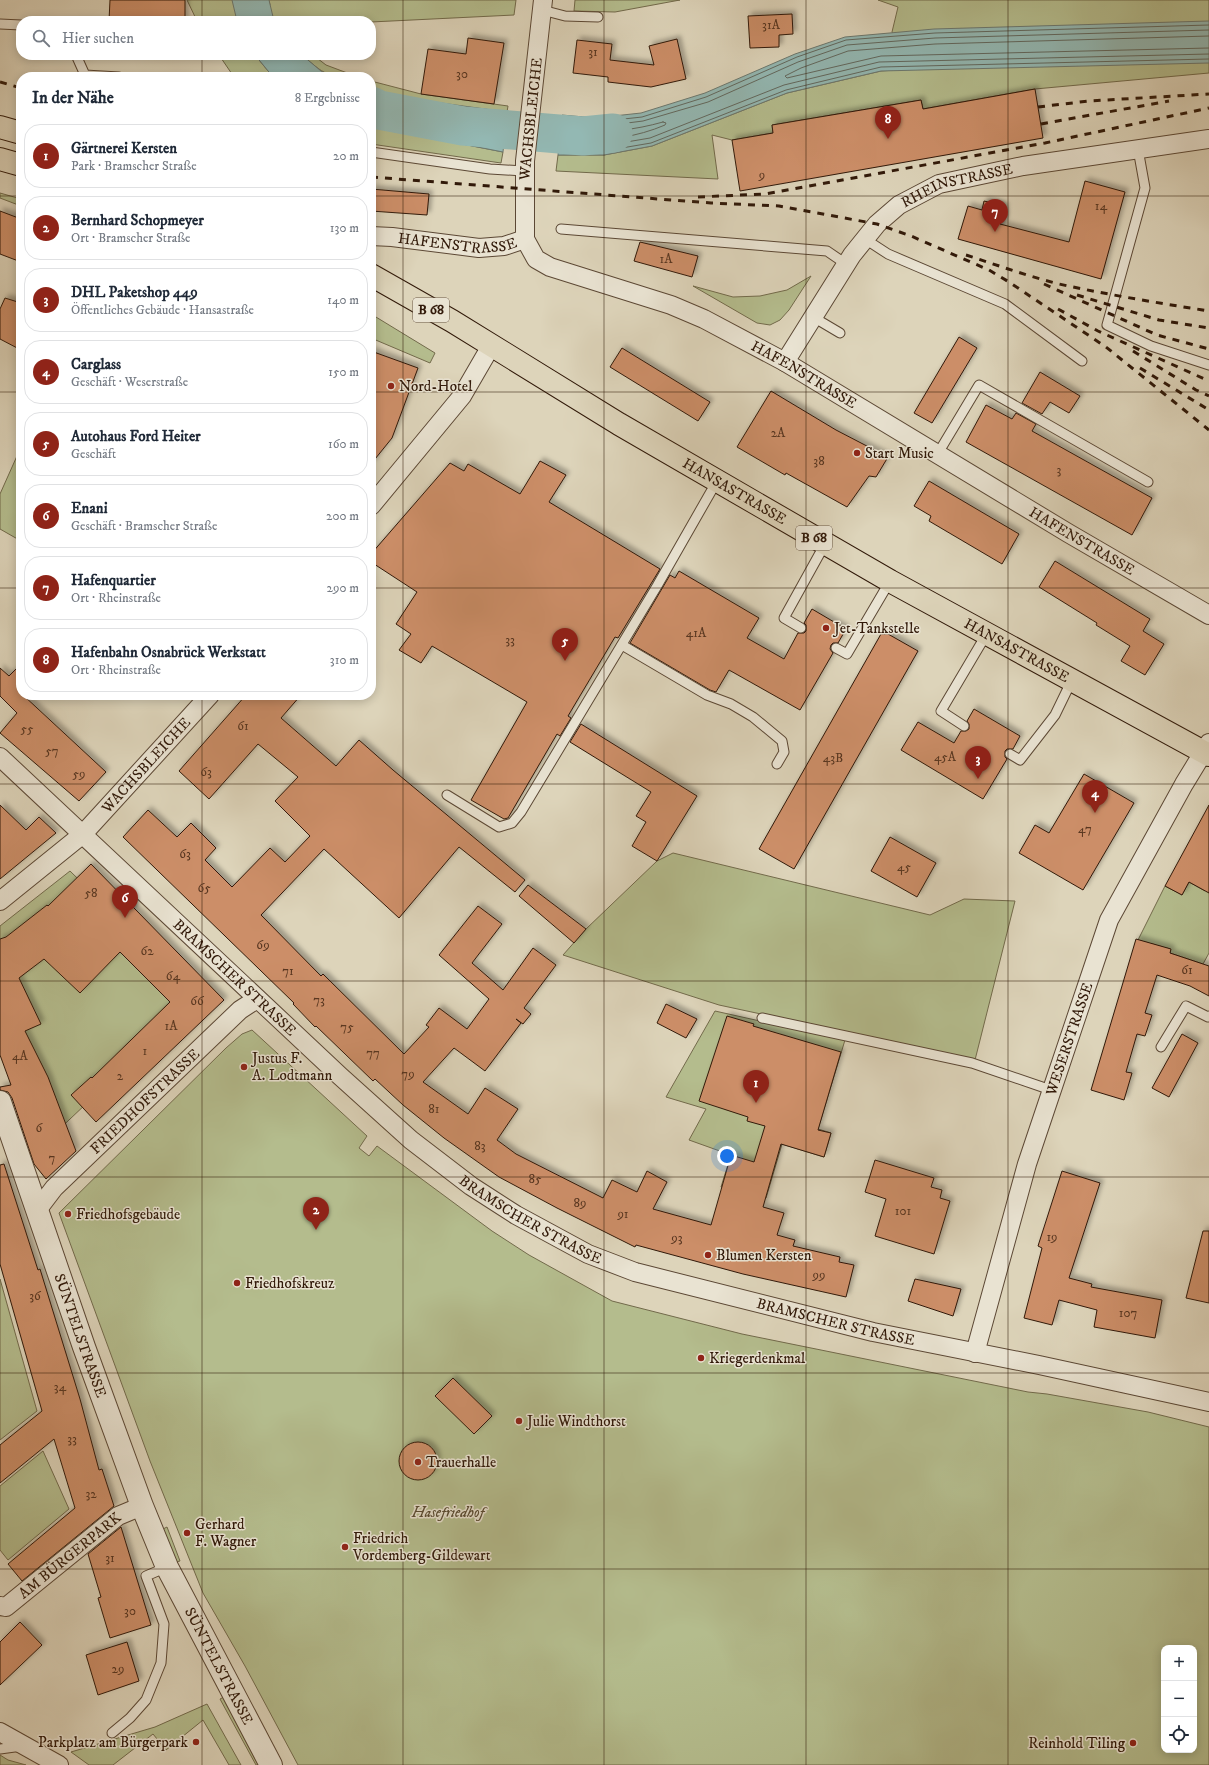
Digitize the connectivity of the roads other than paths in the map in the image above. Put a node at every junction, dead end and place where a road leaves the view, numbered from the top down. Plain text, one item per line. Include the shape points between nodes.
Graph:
1 (543, 5) edge
2 (598, 17) dead end
3 (0, 24) edge
4 (16, 25) edge
5 (78, 60) edge
6 (84, 72) edge
7 (0, 127) edge
8 (16, 132) edge
9 (1209, 139) edge
10 (1138, 149) junction
11 (376, 153) edge
12 (0, 159) edge
13 (16, 164) edge
14 (525, 166) junction
15 (561, 229) dead end
16 (376, 236) edge
17 (525, 239) junction
18 (865, 239) junction
19 (846, 264) junction
20 (376, 278) edge
21 (813, 317) junction
22 (840, 333) dead end
23 (491, 346) junction
24 (1082, 361) dead end
25 (785, 362) junction
26 (1209, 365) edge
27 (937, 455) junction
28 (716, 481) junction
29 (1148, 482) dead end
30 (376, 500) edge
31 (825, 544) junction
32 (890, 581) junction
33 (1209, 615) edge
34 (801, 628) dead end
35 (986, 635) junction
36 (622, 644) junction
37 (836, 648) dead end
38 (1072, 680) junction
39 (205, 700) edge
40 (964, 726) dead end
41 (1207, 750) edge
42 (1010, 754) dead end
43 (0, 757) edge
44 (777, 764) dead end
45 (447, 795) dead end
46 (82, 834) junction
47 (0, 901) edge
48 (257, 999) junction
49 (1209, 1016) edge
50 (762, 1018) dead end
51 (1161, 1047) dead end
52 (1051, 1090) junction
53 (0, 1102) edge
54 (38, 1209) junction
55 (975, 1353) junction
56 (1209, 1402) edge
57 (142, 1506) junction
58 (167, 1567) junction
59 (0, 1606) edge
60 (0, 1732) edge
61 (112, 1733) dead end
62 (26, 1746) junction
63 (0, 1749) edge
64 (59, 1765) edge
65 (270, 1765) edge

1 - 2 lane via 565,16
1 - 14 street, WACHSBLEICHE
3 - 4 lane
5 - 6 lane
7 - 8 main road
9 - 10 street, RHEINSTRASSE
10 - 18 street, RHEINSTRASSE via 1023,166 939,184 899,205 877,224
10 - 26 lane via 1145,188 1107,325 1150,346
11 - 14 lane via 490,169
12 - 13 main road
14 - 17 street, WACHSBLEICHE
15 - 19 lane via 827,252
16 - 17 street, HAFENSTRASSE via 479,248 504,246
17 - 25 street, HAFENSTRASSE via 536,259 550,267 671,305 704,319
18 - 19 street, RHEINSTRASSE
18 - 24 lane via 888,254 1005,304
19 - 21 street, RHEINSTRASSE
20 - 23 main road, HANSASTRASSE / B 68
21 - 22 lane
21 - 25 street, RHEINSTRASSE
23 - 28 main road, HANSASTRASSE / B 68
23 - 30 street via 462,396
25 - 27 street, HAFENSTRASSE
27 - 29 lane via 979,385
27 - 33 street, HAFENSTRASSE
28 - 31 main road, HANSASTRASSE / B 68
28 - 36 lane
31 - 32 main road, HANSASTRASSE / B 68
31 - 34 lane via 784,618
32 - 35 main road, HANSASTRASSE / B 68
32 - 37 lane via 847,654
35 - 38 main road, HANSASTRASSE / B 68
35 - 40 lane via 941,711
36 - 44 lane via 707,695 730,704 760,722 782,741 784,752
36 - 45 lane via 522,812 512,823 499,827
38 - 41 main road, HANSASTRASSE / B 68
38 - 42 lane via 1055,715 1020,760
39 - 46 street, WACHSBLEICHE
41 - 52 street, WESERSTRASSE via 1109,920
43 - 46 street, BRAMSCHER STRASSE
46 - 47 street, WACHSBLEICHE
46 - 48 street, BRAMSCHER STRASSE
48 - 54 street, FRIEDHOFSTRASSE via 240,1010 54,1188
48 - 55 street, BRAMSCHER STRASSE via 411,1140 448,1169 516,1215 588,1254 635,1272 701,1289 873,1332
49 - 51 lane via 1186,1006
50 - 52 lane via 972,1063
52 - 55 street, WESERSTRASSE via 1027,1164
53 - 54 street, SÜNTELSTRASSE
54 - 57 street, SÜNTELSTRASSE via 84,1347
55 - 56 street, BRAMSCHER STRASSE
57 - 58 street, SÜNTELSTRASSE
57 - 59 street, AM BÜRGERPARK via 118,1516 6,1606
58 - 61 lane, SÜNTELSTRASSE via 146,1576 164,1624 161,1663 146,1700
58 - 65 street, SÜNTELSTRASSE
60 - 62 street
62 - 63 lane
62 - 64 street

